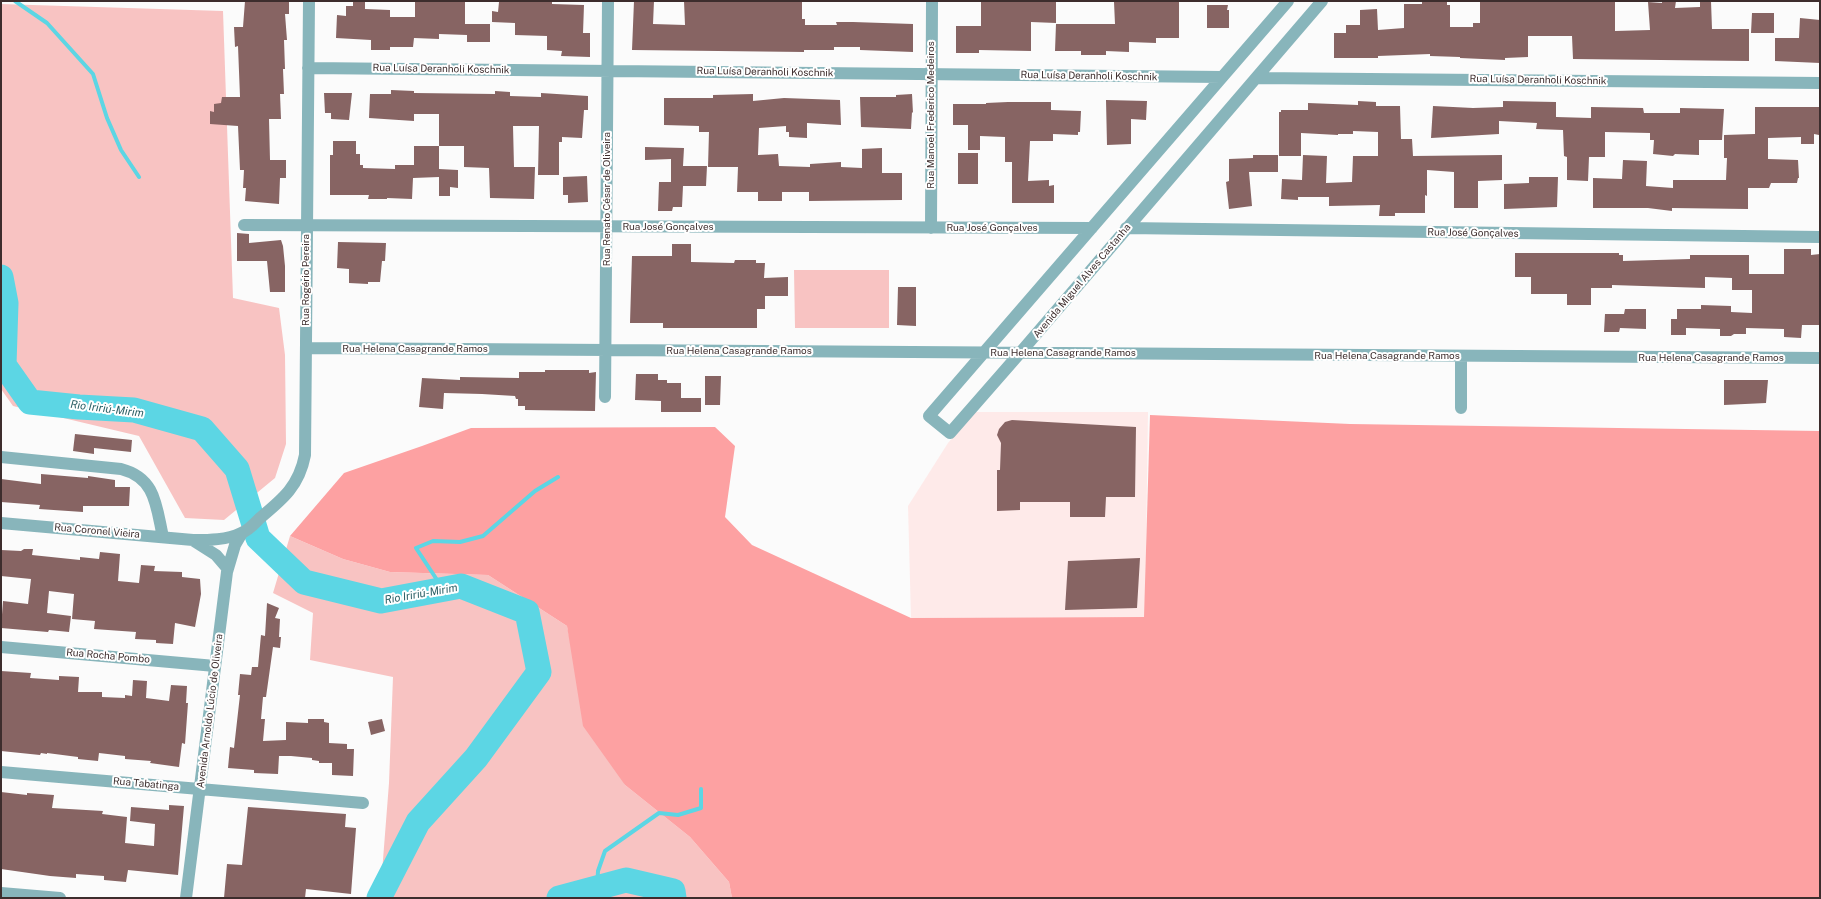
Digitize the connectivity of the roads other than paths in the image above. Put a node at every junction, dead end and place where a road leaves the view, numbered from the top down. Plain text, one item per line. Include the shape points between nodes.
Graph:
1 (309, 1) edge
2 (608, 1) edge
3 (932, 1) edge
4 (1288, 1) edge
5 (1322, 1) edge
6 (308, 68) junction
7 (608, 71) junction
8 (931, 74) junction
9 (1222, 77) junction
10 (1256, 78) junction
11 (1820, 83) edge
12 (244, 225) dead end
13 (307, 225) junction
14 (606, 227) junction
15 (931, 228) junction
16 (1092, 228) junction
17 (1126, 228) junction
18 (1820, 237) edge
19 (306, 348) junction
20 (606, 350) junction
21 (984, 353) junction
22 (1020, 353) junction
23 (1461, 356) junction
24 (1820, 358) edge
25 (605, 396) dead end
26 (1460, 408) dead end
27 (1, 457) edge
28 (1, 523) edge
29 (243, 532) junction
30 (163, 537) junction
31 (193, 540) junction
32 (228, 569) junction
33 (1, 647) edge
34 (216, 666) junction
35 (1, 772) edge
36 (201, 789) junction
37 (363, 803) dead end
38 (1, 893) edge
39 (60, 898) edge
40 (186, 898) edge

1 - 6 street, Rua Rogério Pereira
2 - 7 street, Rua Renato César de Oliveira
3 - 8 street, Rua Manoel Frederico Medeiros
4 - 9 street, Avenida Miguel Alves Castanha
5 - 10 street, Avenida Miguel Alves Castanha
6 - 7 street, Rua Luísa Deranholi Koschnik
6 - 13 street, Rua Rogério Pereira
7 - 8 street, Rua Luísa Deranholi Koschnik
7 - 14 street, Rua Renato César de Oliveira
8 - 9 street, Rua Luísa Deranholi Koschnik
8 - 15 street, Rua Manoel Frederico Medeiros
9 - 16 street, Avenida Miguel Alves Castanha
10 - 11 street, Rua Luísa Deranholi Koschnik
10 - 17 street, Avenida Miguel Alves Castanha
12 - 13 street, Rua José Gonçalves
13 - 14 street, Rua José Gonçalves
13 - 19 street, Rua Rogério Pereira
14 - 15 street, Rua José Gonçalves
14 - 20 street, Rua Renato César de Oliveira
15 - 16 street, Rua José Gonçalves
16 - 21 street, Avenida Miguel Alves Castanha
17 - 18 street, Rua José Gonçalves
17 - 22 street, Avenida Miguel Alves Castanha
19 - 20 street, Rua Helena Casagrande Ramos
19 - 29 street, Rua Rogério Pereira via 303,467 293,487 275,506
20 - 21 street, Rua Helena Casagrande Ramos
20 - 25 street, Rua Renato César de Oliveira
21 - 22 street, Rua Helena Casagrande Ramos
21 - 22 street, Avenida Miguel Alves Castanha via 930,416 950,433
22 - 23 street, Rua Helena Casagrande Ramos
23 - 24 street, Rua Helena Casagrande Ramos
23 - 26 street
27 - 30 street via 133,472 150,489
28 - 30 street, Rua Coronel Vieira
29 - 31 street, Rua Coronel Vieira via 211,540
29 - 32 street, Avenida Arnoldo Lúcio de Oliveira
30 - 31 street, Rua Coronel Vieira
31 - 32 street via 209,549
32 - 34 street, Avenida Arnoldo Lúcio de Oliveira
33 - 34 street, Rua Rocha Pombo
34 - 36 street, Avenida Arnoldo Lúcio de Oliveira
35 - 36 street, Rua Tabatinga
36 - 37 street, Rua Tabatinga
36 - 40 street, Avenida Arnoldo Lúcio de Oliveira
38 - 39 street

